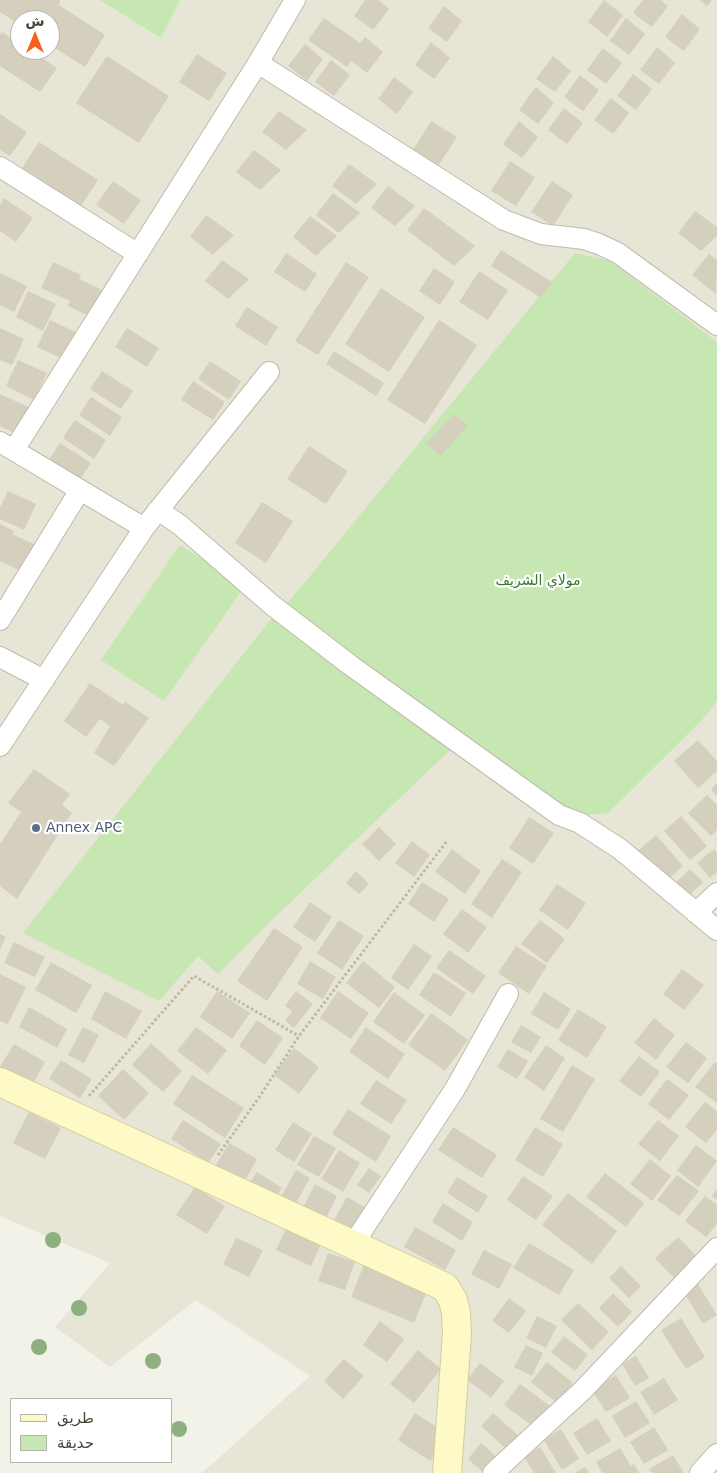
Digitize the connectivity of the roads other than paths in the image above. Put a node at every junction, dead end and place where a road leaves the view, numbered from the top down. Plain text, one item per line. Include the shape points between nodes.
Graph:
1 (295, 0) edge
2 (258, 63) junction
3 (0, 167) edge
4 (138, 254) junction
5 (717, 325) edge
6 (270, 372) dead end
7 (7, 446) edge
8 (80, 490) junction
9 (158, 510) junction
10 (144, 528) junction
11 (0, 620) edge
12 (0, 657) edge
13 (44, 680) junction
14 (0, 746) edge
15 (717, 893) edge
16 (696, 913) junction
17 (717, 930) edge
18 (508, 994) dead end
19 (0, 1082) edge
20 (352, 1246) junction
21 (717, 1248) edge
22 (717, 1454) edge
23 (447, 1473) edge
24 (493, 1473) edge
25 (700, 1473) edge

1 - 2 street
2 - 4 street
2 - 5 street via 504,220 541,234 584,239 618,253
3 - 4 street
4 - 7 street
6 - 9 street
7 - 8 street
8 - 10 street
8 - 11 street
9 - 10 street
9 - 16 street via 350,665 559,815 580,823 620,849
10 - 13 street
12 - 13 street
13 - 14 street
15 - 16 street
16 - 17 street
18 - 20 street via 455,1089
19 - 20 street
20 - 23 street via 434,1281 445,1287 453,1300 457,1334
21 - 24 street via 583,1390
22 - 25 street

